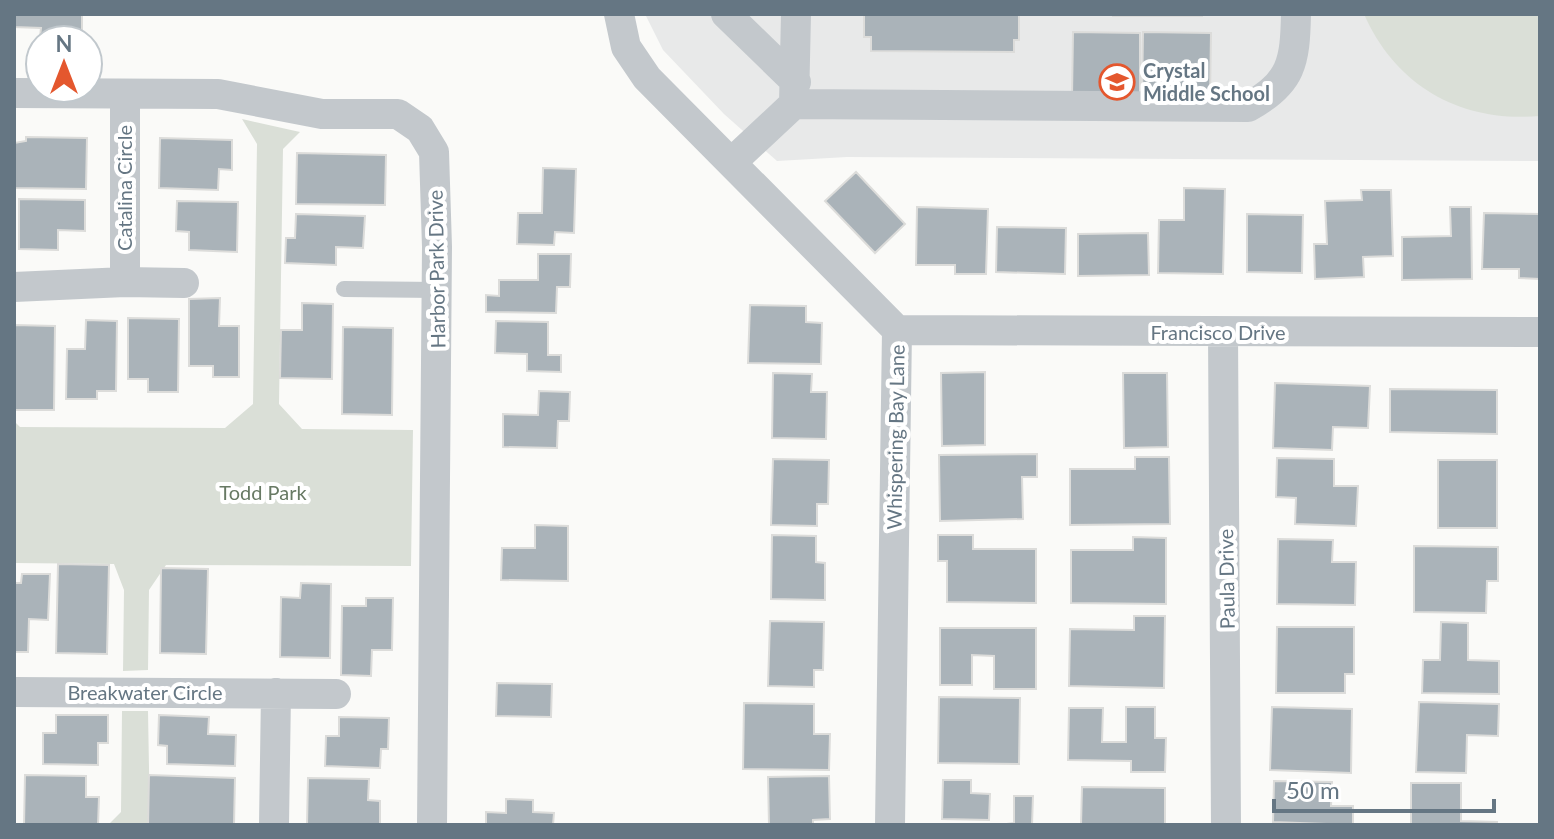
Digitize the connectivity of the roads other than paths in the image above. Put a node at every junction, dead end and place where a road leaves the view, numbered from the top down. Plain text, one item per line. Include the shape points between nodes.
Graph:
1 (619, 14) edge
2 (726, 14) edge
3 (796, 14) edge
4 (1296, 14) edge
5 (14, 93) edge
6 (795, 93) junction
7 (125, 94) junction
8 (732, 162) junction
9 (125, 282) junction
10 (184, 283) dead end
11 (14, 287) edge
12 (344, 289) dead end
13 (437, 290) junction
14 (897, 330) junction
15 (1223, 332) junction
16 (1540, 332) edge
17 (14, 692) edge
18 (276, 693) junction
19 (336, 694) dead end
20 (274, 825) edge
21 (432, 825) edge
22 (890, 825) edge
23 (1226, 825) edge

1 - 8 street, Whispering Bay Lane via 626,47 647,78
2 - 6 street
3 - 6 street
4 - 6 street via 1289,73 1273,93 1248,107
5 - 7 street, Harbor Park Drive
6 - 8 street
7 - 9 street, Catalina Circle
7 - 13 street, Harbor Park Drive via 218,94 322,114 398,114 420,129 434,152
8 - 14 street, Whispering Bay Lane
9 - 10 street
9 - 11 street
12 - 13 lane
13 - 21 street, Harbor Park Drive
14 - 15 street, Francisco Drive
14 - 22 street, Whispering Bay Lane
15 - 16 street, Francisco Drive
15 - 23 street, Paula Drive
17 - 18 street, Breakwater Circle
18 - 19 street, Breakwater Circle
18 - 20 street

